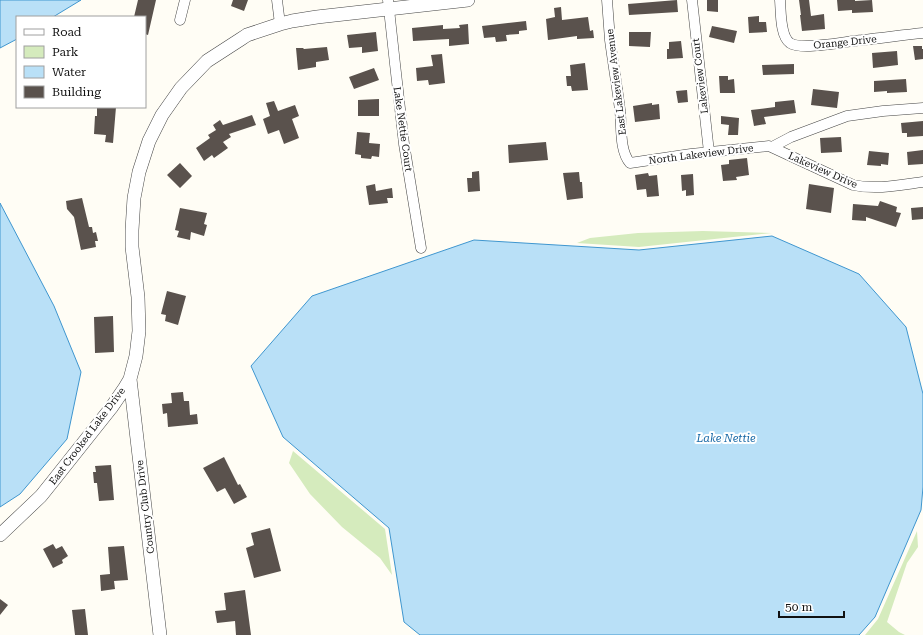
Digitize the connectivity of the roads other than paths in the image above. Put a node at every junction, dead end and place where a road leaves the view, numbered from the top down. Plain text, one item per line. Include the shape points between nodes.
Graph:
1 (185, 0) edge
2 (277, 0) edge
3 (468, 0) edge
4 (607, 0) edge
5 (692, 0) edge
6 (780, 0) edge
7 (389, 4) edge
8 (180, 20) dead end
9 (280, 24) junction
10 (923, 33) edge
11 (923, 108) edge
12 (772, 147) junction
13 (709, 152) junction
14 (630, 163) joint
15 (923, 182) edge
16 (421, 248) dead end
17 (130, 378) junction
18 (0, 535) edge
19 (160, 635) edge

1 - 8 street
2 - 9 street
3 - 7 street, East Crooked Lake Drive
4 - 14 street, East Lakeview Avenue via 624,154
5 - 13 street, Lakeview Court
6 - 10 street, Orange Drive via 782,32 785,38 796,46
7 - 9 street, East Crooked Lake Drive
7 - 16 street, Lake Nettie Court via 404,144
9 - 17 street, East Crooked Lake Drive via 247,35 207,61 181,88 162,115 149,141 134,198 132,247 139,331
11 - 12 street via 846,116
12 - 13 street, North Lakeview Drive
12 - 15 street, Lakeview Drive via 853,185 875,188
13 - 14 street, North Lakeview Drive
17 - 18 street, East Crooked Lake Drive via 111,408 41,496
17 - 19 street, Country Club Drive

